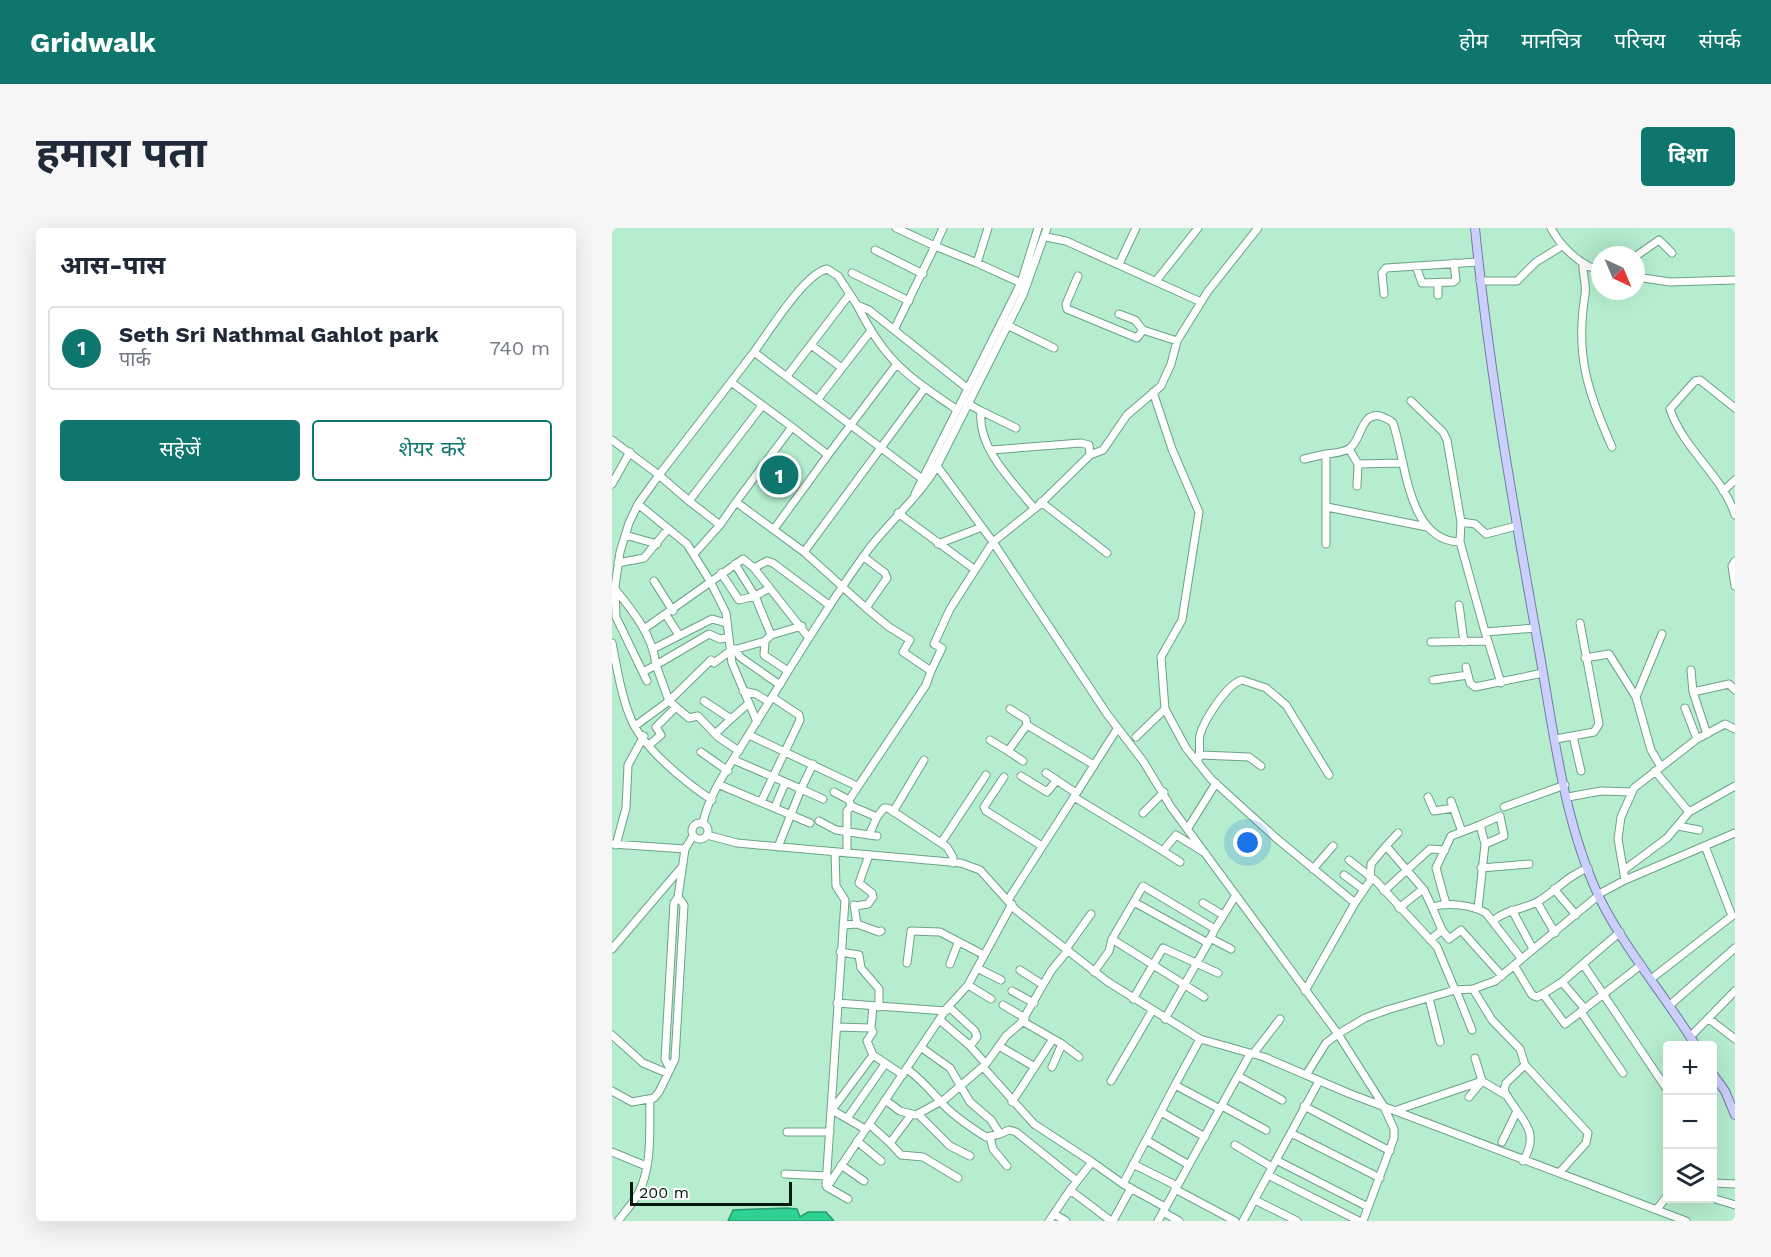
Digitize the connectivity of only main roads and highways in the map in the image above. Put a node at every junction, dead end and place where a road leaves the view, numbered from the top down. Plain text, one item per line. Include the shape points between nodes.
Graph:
1 (1475, 228) edge
2 (1693, 1041) edge
3 (1717, 1079) edge
4 (1735, 1115) edge

1 - 2 main road via 1516,525 1568,797 1599,894
3 - 4 main road

